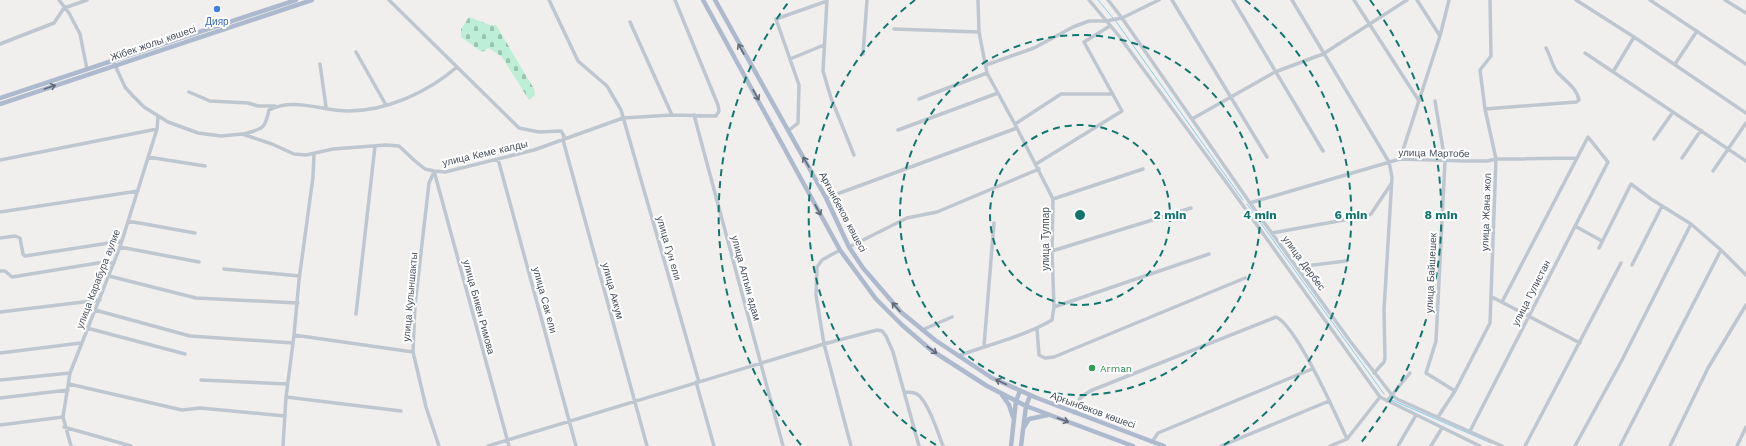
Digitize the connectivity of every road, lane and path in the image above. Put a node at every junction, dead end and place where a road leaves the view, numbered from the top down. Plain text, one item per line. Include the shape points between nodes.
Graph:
1 (59, 0) edge
2 (87, 0) edge
3 (296, 0) edge
4 (312, 0) edge
5 (390, 0) edge
6 (549, 0) edge
7 (674, 0) edge
8 (703, 0) edge
9 (715, 0) edge
10 (867, 0) edge
11 (978, 0) edge
12 (1089, 0) edge
13 (1108, 0) edge
14 (1159, 0) edge
15 (1172, 0) edge
16 (1233, 0) edge
17 (1292, 0) edge
18 (1354, 0) edge
19 (1407, 0) edge
20 (1417, 0) edge
21 (1449, 0) edge
22 (1490, 0) edge
23 (1576, 0) edge
24 (1650, 0) edge
25 (1726, 0) edge
26 (827, 1) edge
27 (64, 8) junction
28 (1746, 13) edge
29 (1122, 18) junction
30 (1106, 21) junction
31 (630, 22) dead end
32 (1369, 24) junction
33 (1110, 26) junction
34 (894, 29) dead end
35 (1697, 31) junction
36 (979, 32) junction
37 (1440, 36) junction
38 (1634, 37) junction
39 (0, 44) edge
40 (824, 45) junction
41 (1546, 48) dead end
42 (356, 52) dead end
43 (1585, 53) dead end
44 (863, 54) dead end
45 (1323, 54) junction
46 (790, 59) junction
47 (114, 63) junction
48 (320, 64) dead end
49 (1675, 64) junction
50 (1746, 64) edge
51 (986, 65) junction
52 (457, 67) junction
53 (87, 69) junction
54 (1275, 72) junction
55 (1613, 72) junction
56 (755, 73) junction
57 (987, 73) junction
58 (746, 77) junction
59 (188, 92) dead end
60 (998, 93) junction
61 (1113, 94) junction
62 (1230, 97) junction
63 (0, 98) edge
64 (919, 99) dead end
65 (1419, 101) junction
66 (1435, 101) dead end
67 (0, 104) edge
68 (386, 105) junction
69 (276, 106) junction
70 (326, 107) junction
71 (1485, 109) junction
72 (1674, 112) junction
73 (1746, 112) edge
74 (672, 115) junction
75 (694, 115) junction
76 (158, 118) junction
77 (623, 118) junction
78 (1192, 119) junction
79 (1746, 123) edge
80 (1016, 126) junction
81 (157, 129) junction
82 (898, 130) dead end
83 (1701, 130) junction
84 (788, 131) junction
85 (242, 134) junction
86 (1654, 138) dead end
87 (563, 140) junction
88 (375, 146) junction
89 (1728, 149) junction
90 (1323, 151) dead end
91 (314, 154) junction
92 (854, 154) dead end
93 (148, 156) junction
94 (1267, 157) dead end
95 (1577, 158) junction
96 (1682, 158) dead end
97 (498, 159) junction
98 (1400, 159) junction
99 (1496, 159) junction
100 (0, 160) edge
101 (1445, 161) junction
102 (1746, 161) edge
103 (1389, 162) junction
104 (1036, 164) junction
105 (205, 166) dead end
106 (1039, 169) junction
107 (1144, 169) dead end
108 (434, 171) junction
109 (1713, 171) dead end
110 (1392, 182) junction
111 (138, 190) junction
112 (826, 198) junction
113 (1053, 199) junction
114 (1250, 203) junction
115 (1662, 206) junction
116 (1191, 208) dead end
117 (0, 212) edge
118 (128, 221) junction
119 (994, 223) dead end
120 (1691, 224) junction
121 (1575, 226) junction
122 (195, 233) dead end
123 (1272, 233) junction
124 (0, 238) edge
125 (122, 241) junction
126 (1602, 241) junction
127 (120, 247) junction
128 (849, 247) junction
129 (1599, 248) dead end
130 (840, 250) junction
131 (1721, 250) junction
132 (1052, 251) junction
133 (1209, 254) dead end
134 (1346, 261) dead end
135 (199, 262) dead end
136 (114, 263) junction
137 (1621, 263) dead end
138 (1632, 265) dead end
139 (1297, 267) junction
140 (224, 269) dead end
141 (0, 271) edge
142 (109, 276) junction
143 (300, 276) junction
144 (1746, 276) edge
145 (1245, 278) dead end
146 (1492, 297) junction
147 (100, 300) junction
148 (1502, 302) junction
149 (298, 303) junction
150 (1746, 305) edge
151 (1054, 307) junction
152 (95, 310) junction
153 (0, 312) edge
154 (356, 314) dead end
155 (952, 317) dead end
156 (1528, 317) junction
157 (87, 328) junction
158 (1037, 329) junction
159 (922, 330) junction
160 (294, 335) junction
161 (81, 342) junction
162 (1580, 342) junction
163 (293, 343) junction
164 (824, 344) junction
165 (984, 346) junction
166 (412, 352) junction
167 (0, 353) edge
168 (185, 354) dead end
169 (957, 356) junction
170 (760, 363) junction
171 (1312, 369) junction
172 (70, 373) junction
173 (1374, 373) junction
174 (1410, 373) dead end
175 (0, 380) edge
176 (201, 380) dead end
177 (698, 382) junction
178 (70, 384) junction
179 (287, 384) junction
180 (68, 390) junction
181 (1020, 391) junction
182 (1455, 391) junction
183 (904, 392) junction
184 (1001, 393) junction
185 (1392, 395) junction
186 (1030, 396) junction
187 (286, 397) junction
188 (1380, 397) junction
189 (0, 398) edge
190 (1016, 401) junction
191 (1329, 401) junction
192 (1386, 401) junction
193 (635, 403) junction
194 (1026, 406) junction
195 (401, 411) dead end
196 (1074, 413) junction
197 (1049, 415) junction
198 (284, 416) junction
199 (1416, 416) junction
200 (63, 417) junction
201 (1438, 417) junction
202 (570, 422) junction
203 (1014, 424) junction
204 (0, 425) edge
205 (64, 426) junction
206 (1746, 427) edge
207 (1442, 428) junction
208 (1023, 430) junction
209 (1470, 431) junction
210 (1347, 439) junction
211 (508, 440) junction
212 (1152, 442) junction
213 (71, 446) edge
214 (131, 446) edge
215 (283, 446) edge
216 (439, 446) edge
217 (488, 446) edge
218 (509, 446) edge
219 (576, 446) edge
220 (647, 446) edge
221 (714, 446) edge
222 (783, 446) edge
223 (851, 446) edge
224 (919, 446) edge
225 (942, 446) edge
226 (1011, 446) edge
227 (1021, 446) edge
228 (1133, 446) edge
229 (1164, 446) edge
230 (1221, 446) edge
231 (1330, 446) edge
232 (1398, 446) edge
233 (1431, 446) edge
234 (1480, 446) edge
235 (1502, 446) edge
236 (1525, 446) edge
237 (1575, 446) edge
238 (1620, 446) edge
239 (1670, 446) edge
240 (1737, 446) edge

1 - 27 street
2 - 27 street
3 - 47 main road, Жібек жолы көшесі
4 - 47 main road, Жібек жолы көшесі
5 - 52 street
6 - 77 street, улица Гун ели via 578,61 607,86
7 - 75 street, улица Кеме калды via 718,105 719,111 716,116
8 - 58 main road, Арғынбеков көшесі
56 -> 9 main road, Арғынбеков көшесі
10 - 44 street
11 - 36 street, улица Тулпар
12 - 30 street, улица Дербес
13 - 29 street, улица Дербес
14 - 29 street
15 - 62 street
16 - 54 street
17 - 45 street
18 - 32 street
19 - 32 street
20 - 37 street
21 - 37 street
22 - 71 street, улица Жана жол via 1491,56 1480,70
23 - 38 street
24 - 35 street
25 - 28 street
26 - 40 street
26 - 46 street via 776,19
27 - 39 street via 54,23
27 - 53 street via 80,34
29 - 30 street
29 - 78 street, улица Дербес
30 - 33 street, улица Дербес
30 - 51 street via 1089,21 1034,48
31 - 74 street
32 - 45 street
32 - 65 street
33 - 61 street via 1084,42
33 - 188 street, улица Дербес
34 - 36 street
35 - 49 street
35 - 50 street
36 - 51 street, улица Тулпар
37 - 65 street
38 - 49 street
38 - 55 street
40 - 46 street
40 - 92 street via 825,79
41 - 71 street via 1556,70 1571,86 1579,100
42 - 68 street
43 - 55 street
45 - 54 street
45 - 103 street
46 - 84 street via 799,85 798,123
47 - 53 main road, Жібек жолы көшесі
67 -> 47 main road, Жібек жолы көшесі
47 - 76 street, улица Кеме калды via 125,86
48 - 70 street
49 - 73 street
51 - 57 street, улица Тулпар
52 - 68 street via 431,86
52 - 87 street via 519,128 539,132 561,131
53 - 63 main road, Жібек жолы көшесі
54 - 62 street
54 - 90 street
55 - 72 street
56 - 58 main road
56 - 84 main road, Арғынбеков көшесі
57 - 60 street, улица Тулпар
57 - 64 street
58 -> 130 main road, Арғынбеков көшесі
59 - 69 street via 210,101
60 - 80 street, улица Тулпар
60 - 82 street
61 - 80 street via 1061,94
61 - 104 street via 1122,111
62 - 78 street
62 - 94 street
65 - 98 street
66 - 101 street, улица Байшешек
68 - 70 street via 347,111
69 - 70 street
69 - 85 street via 269,110 266,124 261,129
71 - 99 street, улица Жана жол
72 - 83 street
72 - 86 street
74 - 75 street, улица Кеме калды
74 - 77 street, улица Кеме калды
75 - 170 street, улица Алтын адам
76 - 81 street, улица Карабура аулие
76 - 85 street, улица Кеме калды via 198,132 221,136
77 - 87 street, улица Кеме калды
77 - 177 street, улица Гун ели
78 - 114 street, улица Дербес
79 - 89 street
80 - 104 street, улица Тулпар
80 - 112 street
81 - 93 street, улица Карабура аулие
81 - 100 street
83 - 89 street
83 - 96 street
112 -> 84 main road, Арғынбеков көшесі
85 - 91 street, улица Кеме калды via 294,154
87 - 97 street, улица Кеме калды
87 - 193 street, улица Аккум
88 - 91 street, улица Кеме калды via 333,149
88 - 108 street, улица Кеме калды via 399,146 415,161
88 - 154 street
89 - 102 street
89 - 109 street
91 - 143 street
93 - 105 street
93 - 111 street, улица Карабура аулие
95 - 99 street, улица Мартобе
95 - 121 street, улица Гулистан via 1588,137 1608,162
95 - 148 street
97 - 108 street, улица Кеме калды via 445,172
97 - 202 street, улица Сак ели
98 - 101 street, улица Мартобе
98 - 103 street, улица Мартобе
99 - 101 street, улица Мартобе
99 - 146 street, улица Жана жол
101 - 182 street, улица Байшешек via 1436,342 1426,373
103 - 110 street
103 - 114 street, улица Мартобе
104 - 106 street, улица Тулпар
106 - 113 street, улица Тулпар
106 - 128 street via 937,212 907,218
107 - 113 street
108 - 166 street, улица Кулыншакты via 429,183
108 - 211 street, улица Бикен Римова
110 - 123 street via 1371,214
110 - 173 street via 1384,310 1385,358
111 - 117 street
111 - 118 street, улица Карабура аулие
112 - 128 main road, Арғынбеков көшесі
113 - 132 street, улица Тулпар
114 - 123 street, улица Дербес
115 - 120 street
115 - 126 street via 1631,184
115 - 138 street
116 - 132 street
118 - 122 street
118 - 125 street, улица Карабура аулие
119 - 165 street
120 - 131 street
120 - 237 street
121 - 126 street
121 - 156 street, улица Гулистан
123 - 139 street, улица Дербес
124 - 125 street via 20,238 22,254 25,256
125 - 127 street, улица Карабура аулие
126 - 129 street
127 - 135 street
127 - 136 street, улица Карабура аулие
159 -> 128 main road, Арғынбеков көшесі via 884,293
130 - 164 street via 822,260 817,267 816,295
130 -> 184 main road, Арғынбеков көшесі via 876,299 902,325 931,350
131 - 144 street
131 - 238 street
132 - 151 street, улица Тулпар
133 - 151 street
134 - 139 street
136 - 141 street via 104,262 12,276
136 - 142 street, улица Карабура аулие
137 - 162 street
139 - 173 street, улица Дербес
140 - 143 street
142 - 147 street, улица Карабура аулие
142 - 149 street via 196,298
143 - 149 street
145 - 158 street via 1054,357 1045,358 1039,355
146 - 148 street
146 - 182 street, улица Жана жол via 1490,323
147 - 152 street, улица Карабура аулие
147 - 153 street
148 - 156 street
149 - 160 street
150 - 239 street via 1708,368
151 - 158 street, улица Тулпар via 1052,320
152 - 157 street, улица Карабура аулие
152 - 163 street via 190,336
155 - 159 street
156 - 162 street
156 - 209 street, улица Гулистан
157 - 161 street, улица Карабура аулие
157 - 168 street
158 - 165 street, улица Тулпар
159 - 169 main road, Арғынбеков көшесі
160 - 163 street
160 - 166 street
161 - 167 street
161 - 172 street, улица Карабура аулие
162 - 236 street
163 - 179 street
164 - 170 street
164 - 183 street via 877,330 882,331 893,352
164 - 223 street
165 - 169 street, улица Тулпар
166 - 216 street, улица Кулыншакты
181 -> 169 main road, Арғынбеков көшесі via 992,378
170 - 177 street
170 - 222 street, улица Алтын адам
171 - 191 street
171 - 196 street via 1291,330 1276,317 1090,391 1080,398
171 - 212 street via 1158,433
172 - 175 street
172 - 178 street, улица Карабура аулие
173 - 185 street, улица Дербес
174 - 185 street
176 - 179 street
177 - 193 street
177 - 221 street, улица Гун ели
178 - 180 street, улица Карабура аулие
178 - 198 street via 182,410 200,408
179 - 187 street
180 - 189 street
180 - 200 street, улица Карабура аулие
181 - 186 main road, Арғынбеков көшесі
181 - 190 main road
182 - 201 street, улица Жана жол
183 - 224 street
183 - 225 street via 919,395 929,412
184 - 190 main road, Арғынбеков көшесі
184 - 203 main road via 1012,412
185 - 192 street
185 - 201 street, улица Дербес
186 - 194 main road
186 - 196 main road, Арғынбеков көшесі
187 - 195 street
187 - 198 street
188 - 192 street, улица Дербес
188 - 210 street
190 - 194 main road, Арғынбеков көшесі
190 - 203 main road
191 - 210 street
191 - 230 street
192 - 199 street, улица Дербес
193 - 202 street
193 - 220 street, улица Аккум
194 - 197 main road, Арғынбеков көшесі
194 - 208 main road
196 - 212 main road, Арғынбеков көшесі
197 - 208 main road via 1030,419
197 -> 228 main road, Арғынбеков көшесі
198 - 215 street
199 - 207 street, улица Дербес
199 - 232 street
200 - 204 street
200 - 205 street, улица Карабура аулие
201 - 209 street, улица Дербес
202 - 211 street
202 - 219 street, улица Сак ели
203 - 226 main road
205 - 213 street, улица Карабура аулие
205 - 214 street
206 - 240 street
207 - 233 street
207 - 234 street, улица Дербес
208 - 227 main road
209 - 235 street, улица Дербес
210 - 231 street
211 - 217 street
211 - 218 street, улица Бикен Римова
212 - 229 main road, Арғынбеков көшесі

